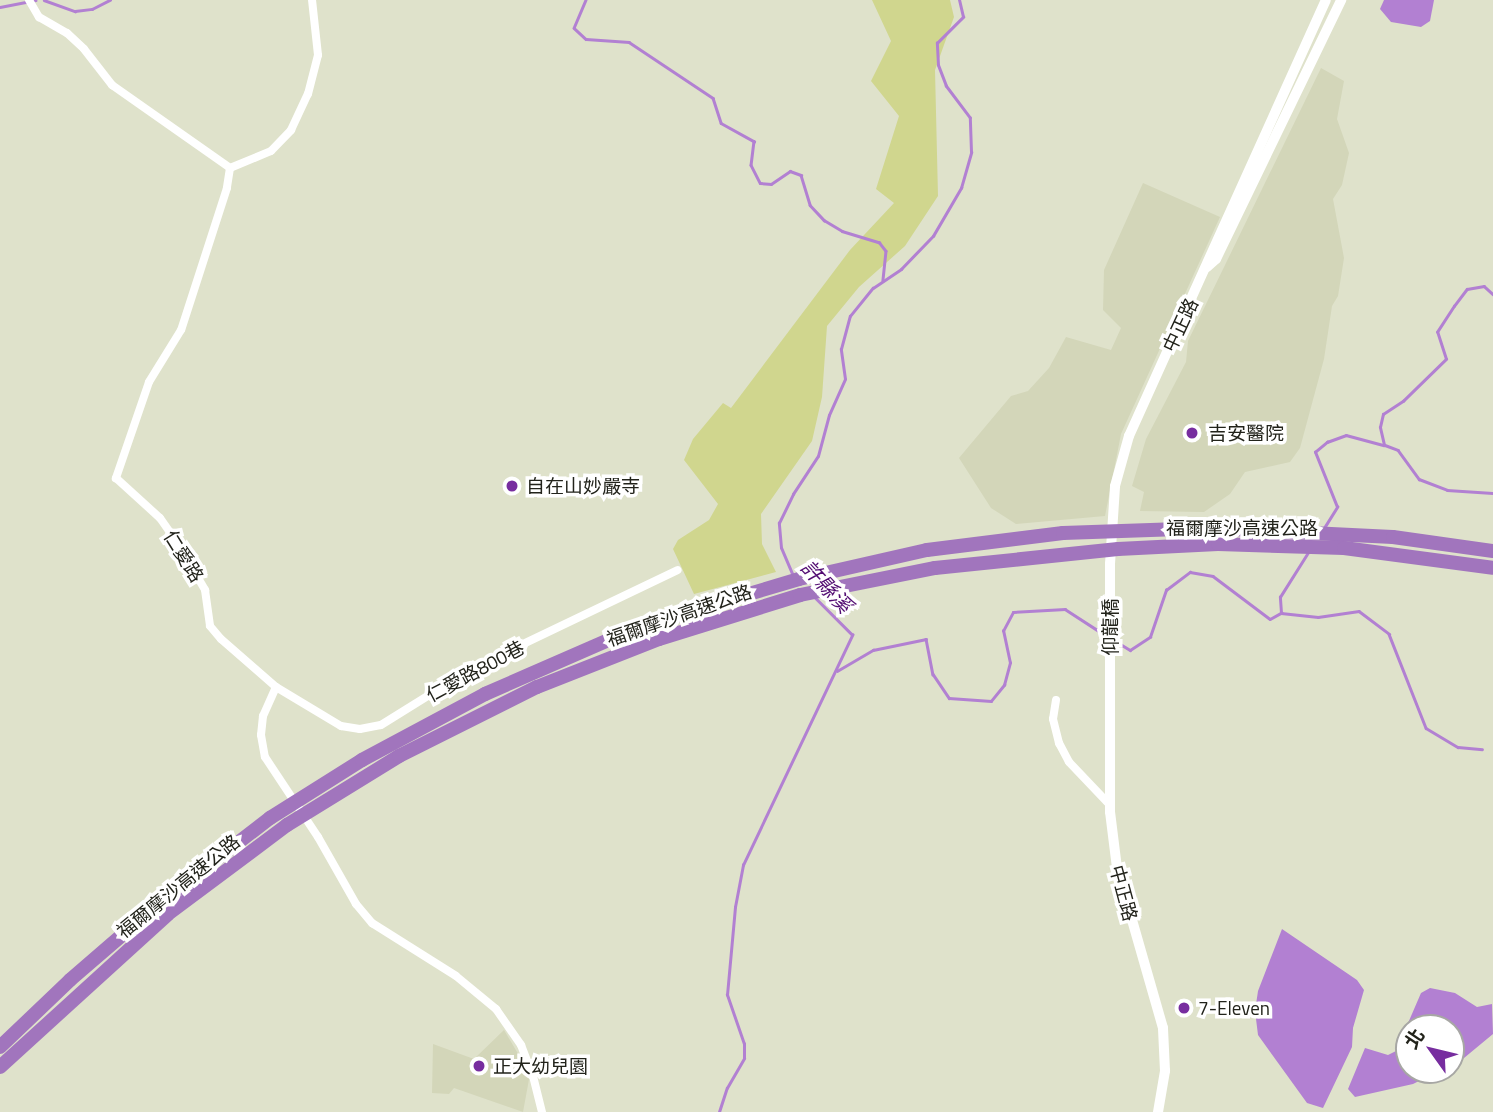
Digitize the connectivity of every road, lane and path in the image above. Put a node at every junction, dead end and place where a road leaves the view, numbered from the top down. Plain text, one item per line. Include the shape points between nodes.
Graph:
1 (29, 0) edge
2 (312, 0) edge
3 (1326, 0) edge
4 (1341, 0) edge
5 (230, 168) junction
6 (1208, 267) junction
7 (1493, 551) edge
8 (1493, 568) edge
9 (678, 570) dead end
10 (1110, 586) joint
11 (1110, 669) joint
12 (276, 687) junction
13 (1056, 700) dead end
14 (1110, 805) junction
15 (0, 1047) edge
16 (0, 1067) edge
17 (542, 1112) edge
18 (1158, 1112) edge

1 - 5 street via 39,17 84,49 112,85
2 - 5 street via 318,55 292,130 271,151
3 - 6 main road, 中正路 via 1208,255
4 - 6 main road, 中正路 via 1216,259
5 - 12 street, 仁愛路 via 181,330 149,382 116,478 160,518 177,542 205,590 210,626
6 - 10 main road, 中正路 via 1124,450 1115,486
7 - 15 highway, 福爾摩沙高速公路 via 1393,537 1209,528 1063,533 927,550 743,594 611,639 485,694 362,760 271,818 157,905
8 - 16 highway, 福爾摩沙高速公路 via 1381,553 1242,545 1118,549 936,568 800,595 659,639 537,687 377,770 287,825 168,914
9 - 12 street, 仁愛路800巷 via 471,669 381,725 341,726
10 - 11 main road, 仰龍橋
11 - 14 main road, 中正路
12 - 17 street via 268,700 261,735 265,757 276,777 372,923 480,993 510,1026 529,1066
13 - 14 street via 1053,719 1059,743 1069,762
14 - 18 main road, 中正路 via 1117,868 1163,1028 1164,1071

